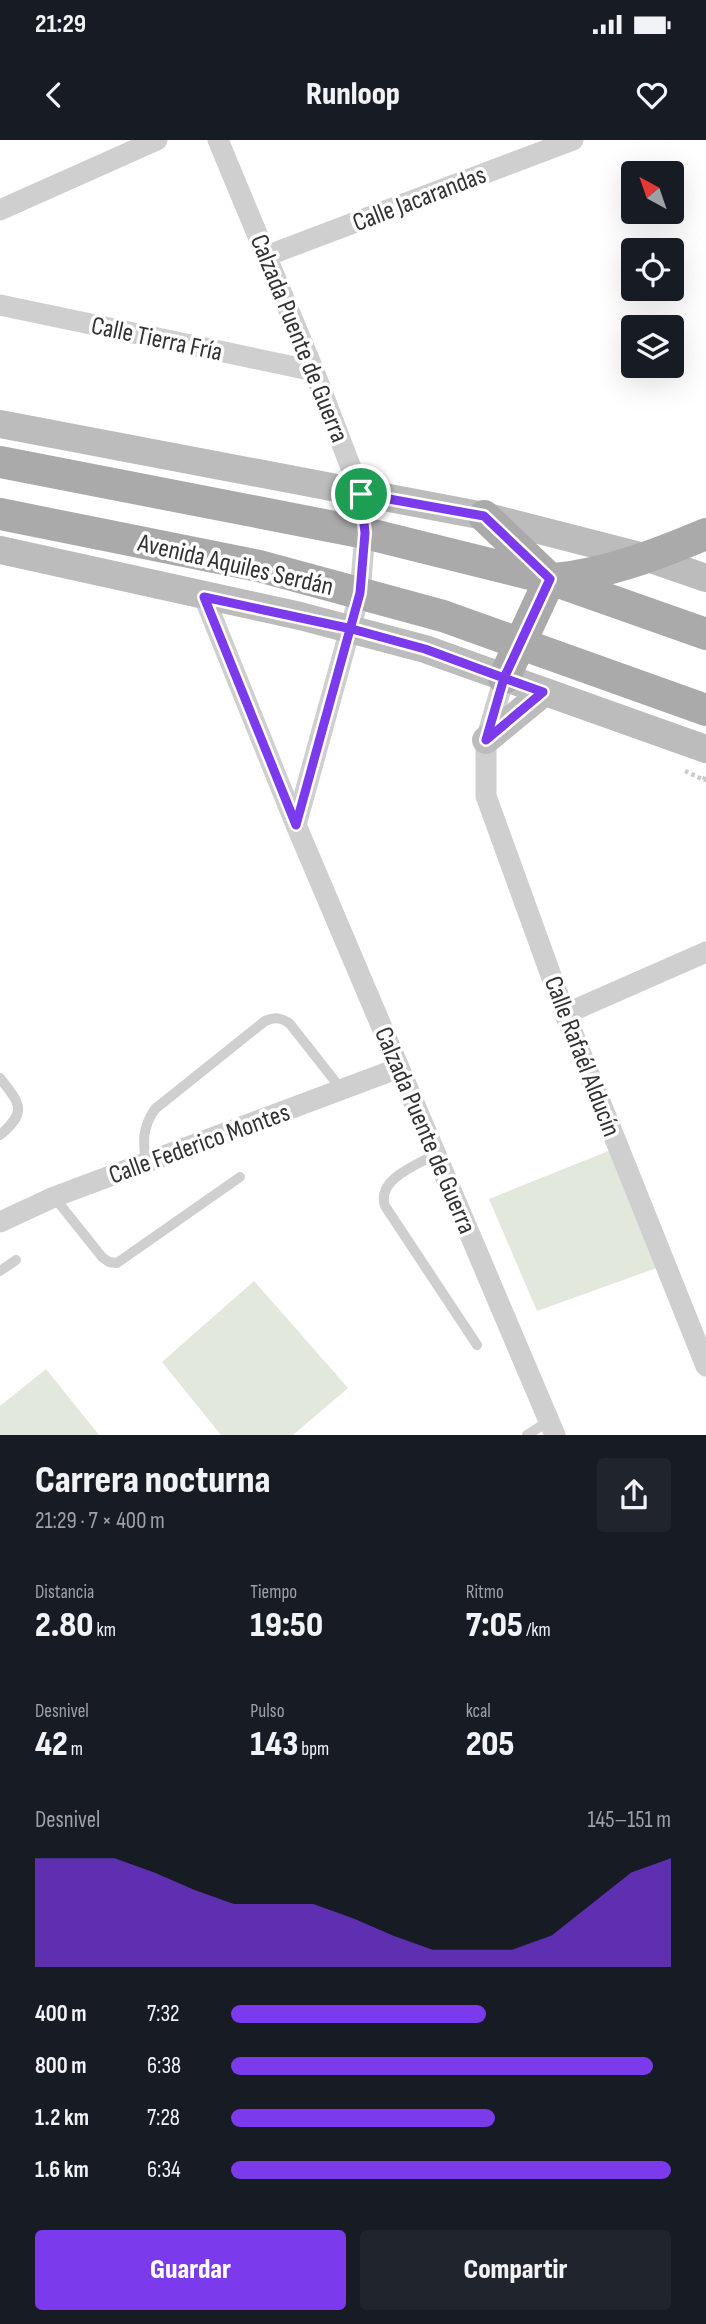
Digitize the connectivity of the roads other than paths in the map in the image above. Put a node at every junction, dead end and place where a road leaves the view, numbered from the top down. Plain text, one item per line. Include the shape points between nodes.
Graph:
1 (157, 140) edge
2 (218, 140) edge
3 (573, 140) edge
4 (0, 211) edge
5 (266, 256) junction
6 (0, 305) edge
7 (314, 371) junction
8 (0, 424) edge
9 (0, 462) edge
10 (361, 494) junction
11 (0, 514) edge
12 (484, 516) junction
13 (365, 533) junction
14 (706, 534) edge
15 (0, 550) edge
16 (648, 558) junction
17 (706, 578) edge
18 (550, 579) junction
19 (360, 593) junction
20 (204, 597) junction
21 (352, 629) junction
22 (706, 634) edge
23 (519, 642) junction
24 (504, 678) junction
25 (543, 692) junction
26 (706, 710) edge
27 (486, 740) junction
28 (706, 749) edge
29 (296, 825) junction
30 (706, 952) edge
31 (565, 1014) junction
32 (400, 1069) junction
33 (0, 1078) edge
34 (342, 1090) junction
35 (0, 1135) edge
36 (436, 1154) junction
37 (146, 1163) junction
38 (240, 1177) dead end
39 (54, 1197) junction
40 (0, 1222) edge
41 (16, 1260) dead end
42 (0, 1271) edge
43 (477, 1345) dead end
44 (706, 1366) edge
45 (552, 1428) edge
46 (527, 1435) edge

1 - 4 street
2 - 5 street, Calzada Puente de Guerra
3 - 5 street, Calle Jacarandas
5 - 7 street, Calzada Puente de Guerra
6 - 7 street, Calle Tierra Fría
7 - 10 street, Calzada Puente de Guerra
8 - 10 street
9 - 13 main road, Avenida Aquiles Serdán
10 - 12 street
10 - 13 street, Calzada Puente de Guerra
11 - 19 main road, Avenida Aquiles Serdán via 259,566
12 - 16 street
12 - 18 main road
13 - 18 main road, Avenida Aquiles Serdán
13 - 19 street, Calzada Puente de Guerra
14 - 16 main road
15 - 20 street, Avenida Aquiles Serdán via 120,574
16 - 17 street
16 - 18 main road via 591,575
18 - 22 main road, Avenida Aquiles Serdán
18 - 23 main road
19 - 21 street, Calzada Puente de Guerra
19 - 23 main road, Avenida Aquiles Serdán
20 - 21 street, Avenida Aquiles Serdán
20 - 29 street, Calzada Puente de Guerra
21 - 24 street, Avenida Aquiles Serdán
21 - 29 street, Calzada Puente de Guerra
23 - 24 main road
23 - 26 main road, Avenida Aquiles Serdán
24 - 25 street, Avenida Aquiles Serdán
24 - 27 street, Calle Rafaél Alducín
25 - 27 street
25 - 28 street, Avenida Aquiles Serdán
27 - 31 street, Calle Rafaél Alducín via 486,796
29 - 32 street, Calzada Puente de Guerra
30 - 31 street
31 - 44 street, Calle Rafaél Alducín
32 - 34 street, Calle Federico Montes
32 - 36 street, Calzada Puente de Guerra
33 - 35 lane via 19,1108 18,1116
34 - 37 street, Calle Federico Montes
34 - 37 lane via 290,1024 283,1019 265,1021 155,1109 145,1125
36 - 43 lane via 391,1181 382,1197
36 - 45 street, Calzada Puente de Guerra
37 - 39 street, Calle Federico Montes
38 - 39 lane via 117,1263 102,1256
39 - 40 street, Calle Federico Montes
41 - 42 lane
45 - 46 lane

